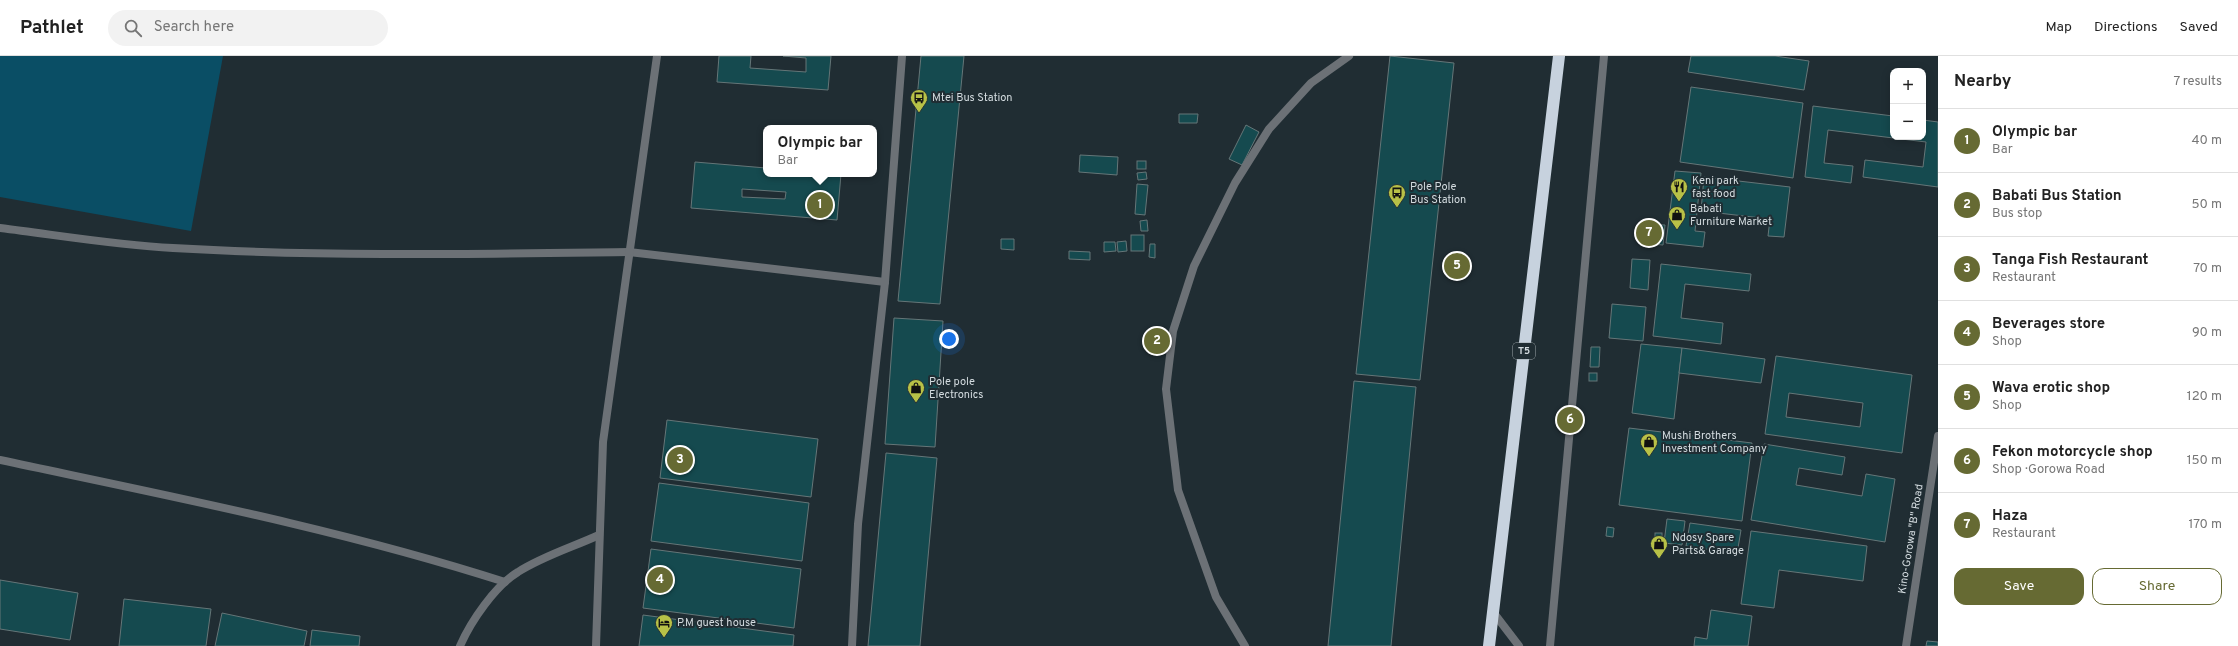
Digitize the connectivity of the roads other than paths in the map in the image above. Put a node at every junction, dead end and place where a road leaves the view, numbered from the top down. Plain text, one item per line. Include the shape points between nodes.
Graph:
1 (656, 56) edge
2 (902, 56) edge
3 (1349, 56) edge
4 (1559, 56) edge
5 (1604, 56) edge
6 (0, 228) edge
7 (629, 252) junction
8 (885, 282) junction
9 (1938, 436) edge
10 (0, 460) edge
11 (599, 535) junction
12 (505, 582) junction
13 (1493, 612) junction
14 (460, 646) edge
15 (596, 646) edge
16 (852, 646) edge
17 (1245, 646) edge
18 (1489, 646) edge
19 (1519, 646) edge
20 (1550, 646) edge
21 (1906, 646) edge

1 - 7 street
2 - 8 street
3 - 17 street via 1312,83 1269,129 1235,183 1194,266 1173,331 1166,389 1178,490 1216,597
4 - 13 highway, T5
5 - 20 street
6 - 7 street via 171,248 288,253 423,255
7 - 8 street
7 - 11 street via 603,442
8 - 16 street via 858,524
9 - 21 street, Kino-Gorowa "B" Road
10 - 12 street via 322,530 432,558
11 - 12 street via 539,561
11 - 15 street
12 - 14 street via 488,602
13 - 18 highway, T5
13 - 19 street

